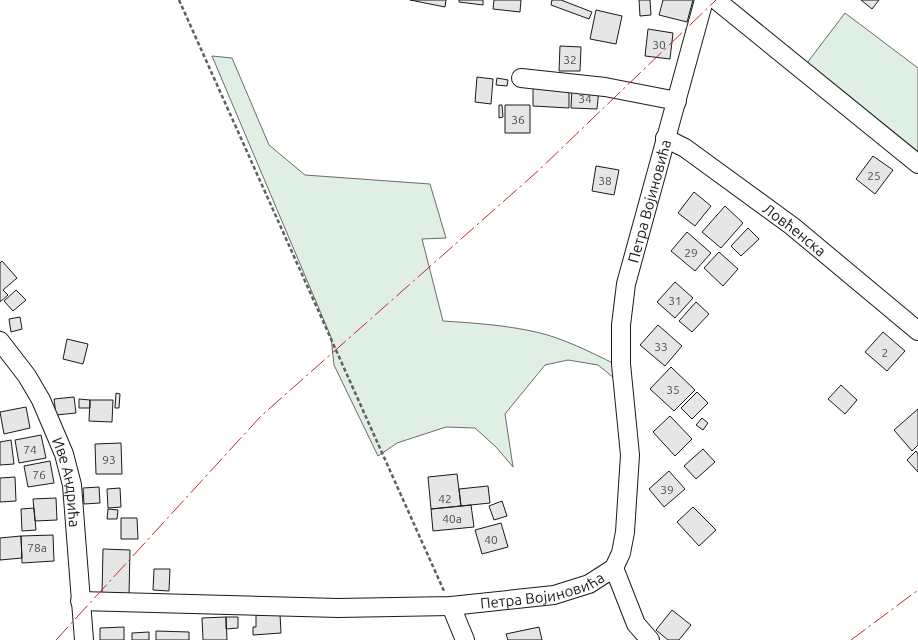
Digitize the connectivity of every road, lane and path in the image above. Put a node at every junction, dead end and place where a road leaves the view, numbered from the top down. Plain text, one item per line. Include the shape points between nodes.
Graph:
1 (179, 0) edge
2 (704, 0) edge
3 (716, 0) edge
4 (521, 78) dead end
5 (677, 100) junction
6 (665, 138) junction
7 (918, 164) edge
8 (918, 330) edge
9 (0, 341) edge
10 (614, 568) junction
11 (80, 601) junction
12 (451, 606) junction
13 (84, 640) edge
14 (465, 640) edge
15 (650, 640) edge

1 - 12 path
2 - 5 street, Петра Војиновића
3 - 7 street
4 - 5 street via 604,86
5 - 6 street, Петра Војиновића
6 - 8 street, Ловћенска via 725,176 792,226
6 - 10 street, Петра Војиновића via 626,284 621,325 621,364 630,455 625,532
9 - 11 street, Иве Андрића via 41,400 64,454 72,485
10 - 12 street, Петра Војиновића via 589,584 554,595
10 - 15 street via 636,624
11 - 12 street, Петра Војиновића via 338,608
11 - 13 street, Иве Андрића
12 - 14 street

